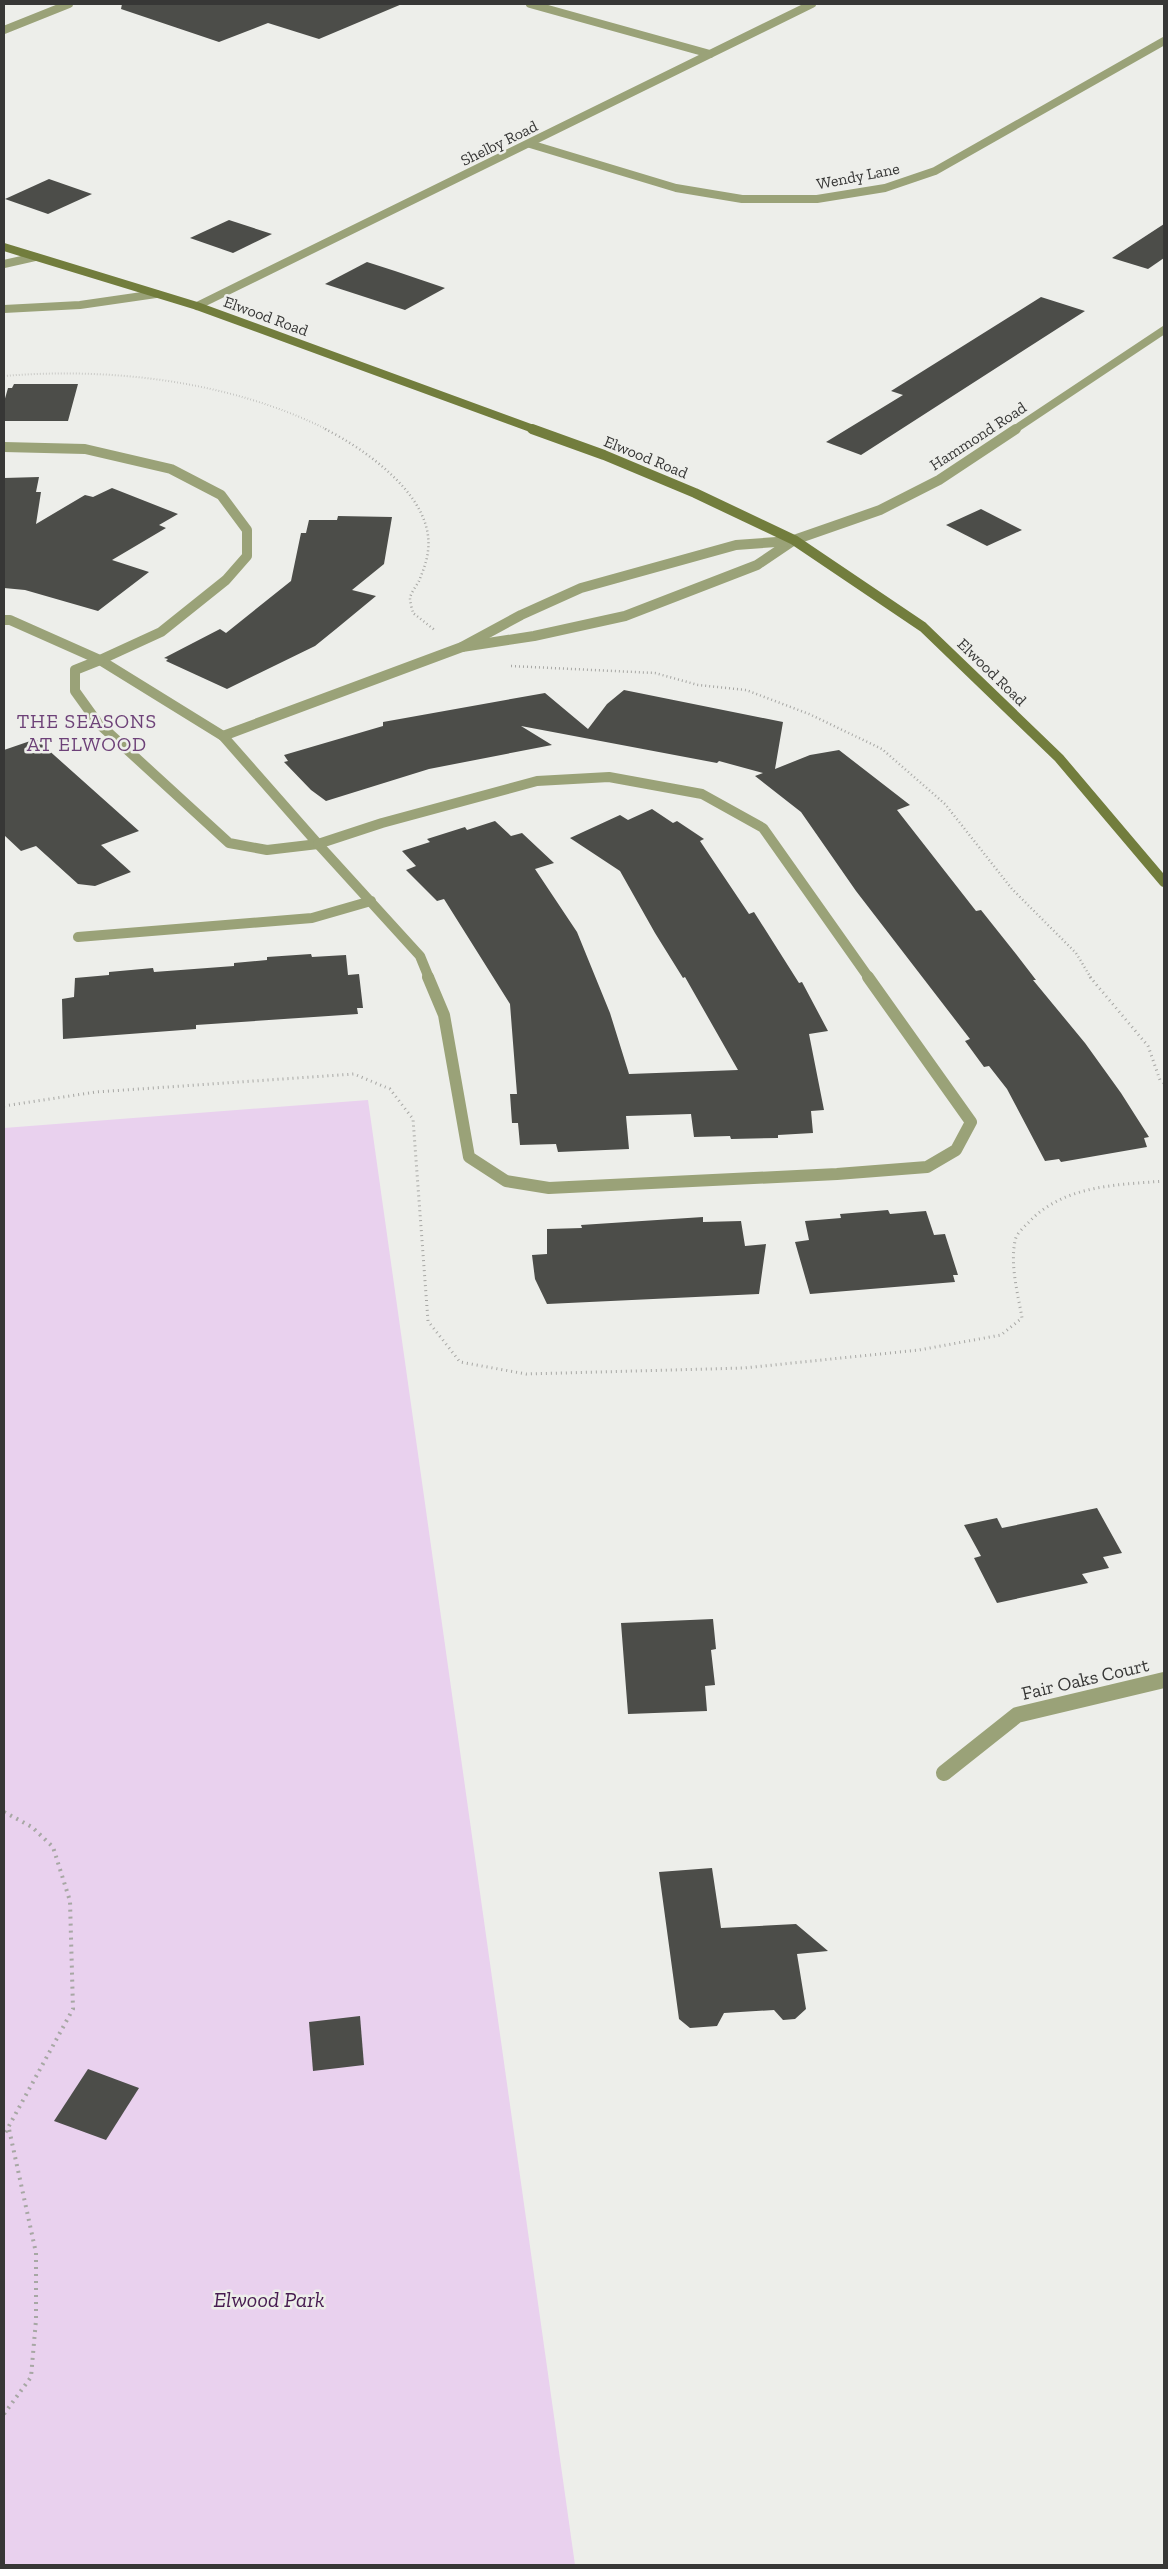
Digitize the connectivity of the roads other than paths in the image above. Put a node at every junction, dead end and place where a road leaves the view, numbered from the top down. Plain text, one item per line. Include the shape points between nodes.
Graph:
1 (70, 4) edge
2 (530, 4) edge
3 (812, 4) edge
4 (4, 30) edge
5 (1164, 42) edge
6 (710, 54) junction
7 (530, 144) junction
8 (4, 247) edge
9 (35, 257) junction
10 (4, 264) edge
11 (156, 294) junction
12 (198, 306) junction
13 (4, 309) edge
14 (1164, 330) edge
15 (4, 447) edge
16 (794, 540) junction
17 (4, 620) edge
18 (462, 647) junction
19 (100, 660) junction
20 (223, 736) junction
21 (318, 844) junction
22 (1164, 882) edge
23 (371, 901) junction
24 (78, 937) dead end
25 (1164, 1680) edge
26 (944, 1773) dead end

1 - 4 street
2 - 6 street
3 - 6 street, Shelby Road
5 - 7 street, Wendy Lane via 935,170 885,188 817,199 742,199 676,188
6 - 7 street, Shelby Road
7 - 12 street, Shelby Road
8 - 9 main road, Elwood Road
9 - 10 street
9 - 11 main road, Elwood Road
11 - 12 main road, Elwood Road
11 - 13 street via 80,305
12 - 16 main road, Elwood Road via 604,455
14 - 16 street, Hammond Road via 939,480 880,510
15 - 19 street via 86,449 171,469 221,495 247,530 247,556 226,580 161,632
16 - 18 street via 736,545 581,588
16 - 18 street via 757,565 626,616 534,636
16 - 22 main road, Elwood Road via 922,627 1059,758
17 - 19 street
18 - 20 street
19 - 20 street
19 - 21 street via 76,670 75,690 98,723 229,843 267,850
20 - 21 street
21 - 23 street
21 - 23 street via 382,822 537,781 609,777 702,794 763,828 971,1122 956,1150 927,1167 549,1188 520,1186 496,1178 469,1157 444,1015 420,956
23 - 24 street via 312,918
25 - 26 street, Fair Oaks Court via 1017,1715

